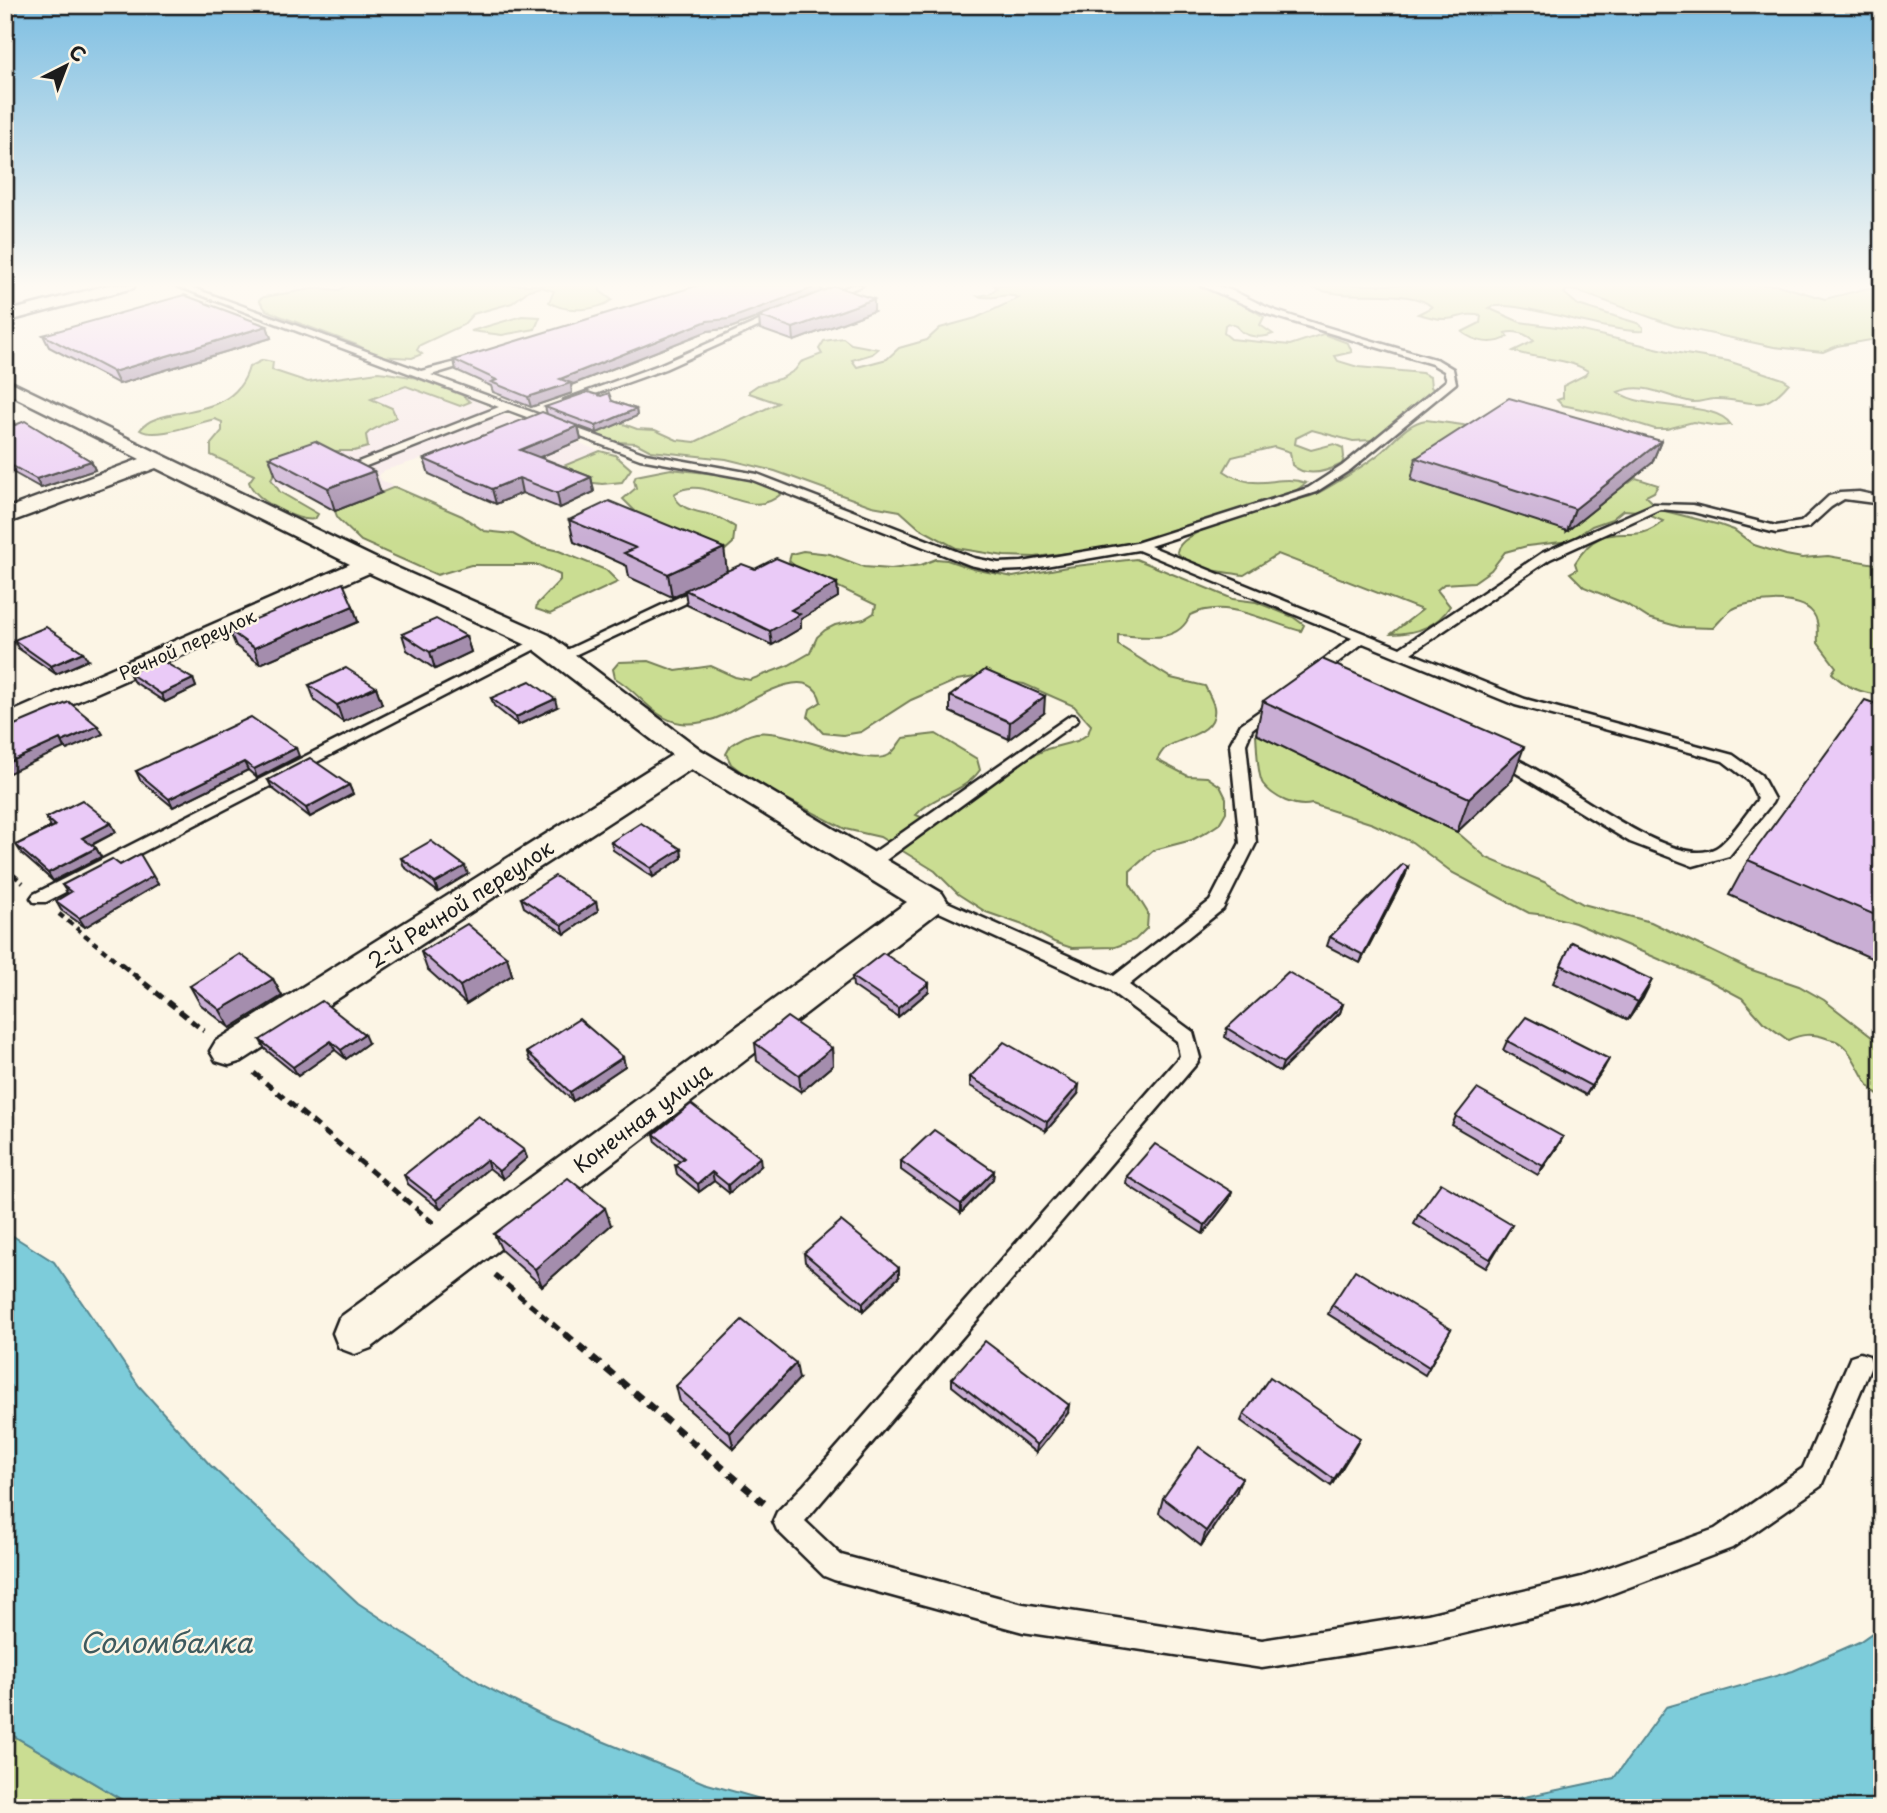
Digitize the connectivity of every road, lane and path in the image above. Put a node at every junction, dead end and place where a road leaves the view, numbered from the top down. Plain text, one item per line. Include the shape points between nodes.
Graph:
1 (408, 370) edge
2 (435, 370) edge
3 (652, 370) edge
4 (1448, 370) edge
5 (420, 374) junction
6 (5, 385) edge
7 (552, 406) edge
8 (508, 407) junction
9 (540, 410) edge
10 (528, 414) junction
11 (157, 460) junction
12 (352, 468) edge
13 (1882, 501) edge
14 (5, 517) edge
15 (1139, 546) junction
16 (369, 564) junction
17 (718, 582) edge
18 (1363, 636) junction
19 (551, 648) junction
20 (1403, 652) junction
21 (1071, 719) dead end
22 (5, 725) edge
23 (1482, 750) edge
24 (691, 756) junction
25 (869, 864) junction
26 (40, 898) joint
27 (930, 901) junction
28 (1116, 985) junction
29 (229, 1051) junction
30 (466, 1250) junction
31 (355, 1334) dead end
32 (1860, 1364) dead end
33 (786, 1521) junction

1 - 5 lane
2 - 5 lane
3 - 7 lane
4 - 15 lane via 1452,381 1346,468 1312,490
5 - 8 lane
6 - 11 street
8 - 10 lane
8 - 12 lane
9 - 10 lane
10 - 15 lane via 644,457 754,475 970,561 1021,566
11 - 14 street
11 - 16 street
13 - 20 lane via 1840,495 1830,499 1810,521 1791,529 1763,527 1701,508 1658,506 1546,556
15 - 18 lane
16 - 19 street
16 - 22 street, Речной переулок
17 - 19 lane
18 - 20 lane
18 - 28 lane via 1319,678 1246,727 1238,744 1248,843 1217,905
19 - 24 street
19 - 26 lane
20 - 23 lane via 1520,702 1728,758 1755,778 1766,799 1723,852 1693,860 1636,838 1518,766
21 - 25 lane
24 - 25 street
24 - 29 street, 2-й Речной переулок
25 - 27 street
26 - 29 path
27 - 28 lane
27 - 30 street, Конечная улица
28 - 33 lane via 1186,1037 1190,1058
29 - 30 path
30 - 31 street, Конечная улица
30 - 33 path
32 - 33 lane via 1812,1477 1723,1539 1582,1591 1428,1628 1262,1654 1023,1618 861,1574 834,1566

